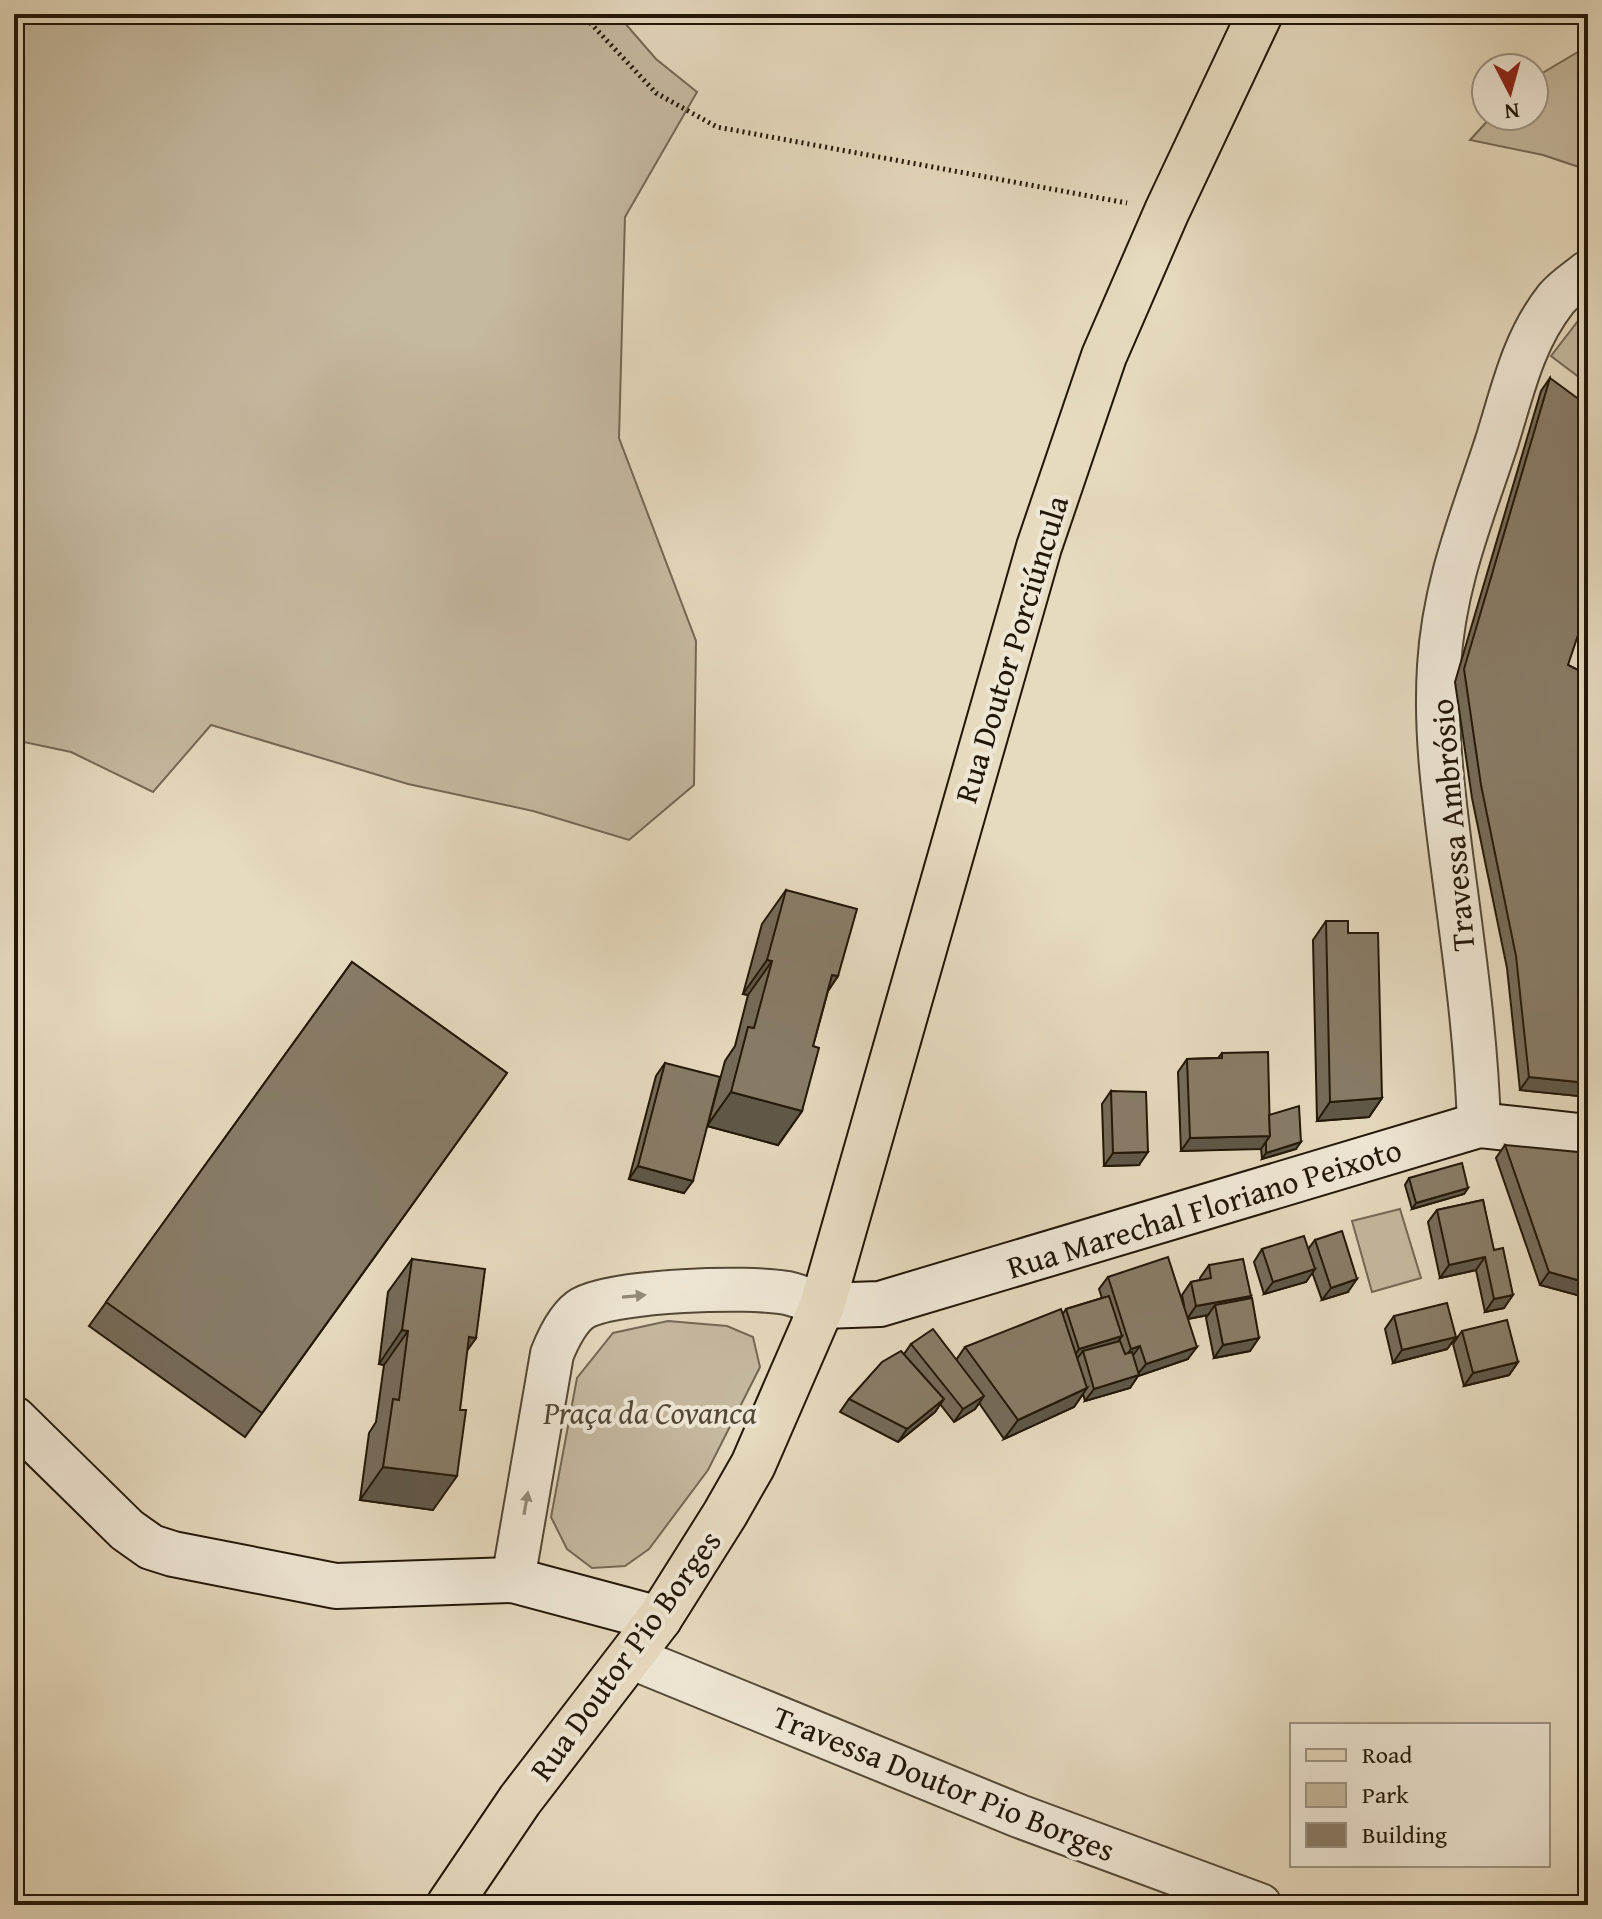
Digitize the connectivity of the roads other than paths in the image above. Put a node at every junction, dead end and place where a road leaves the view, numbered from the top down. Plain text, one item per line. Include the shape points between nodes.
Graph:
1 (1260, 14) edge
2 (1588, 272) edge
3 (1479, 1125) junction
4 (1588, 1137) edge
5 (822, 1306) junction
6 (14, 1419) edge
7 (513, 1580) junction
8 (659, 1619) junction
9 (630, 1657) junction
10 (462, 1901) edge
11 (1260, 1905) edge

1 - 5 main road, Rua Doutor Porciúncula via 1104,356 1039,547
2 - 3 street, Travessa Ambrósio via 1557,298 1530,340 1459,548 1446,603 1438,746 1477,1052
3 - 4 main road, Rua Marechal Floriano Peixoto
3 - 5 main road, Rua Marechal Floriano Peixoto via 880,1304
7 -> 5 street via 552,1354 582,1309 623,1297 749,1288 790,1293
5 - 8 main road, Rua Doutor Pio Borges via 753,1465
6 - 7 main road via 151,1547 336,1586
7 - 8 main road
8 - 9 main road, Rua Doutor Pio Borges
9 - 10 main road, Rua Doutor Pio Borges via 520,1800
9 - 11 street, Travessa Doutor Pio Borges via 1019,1816

